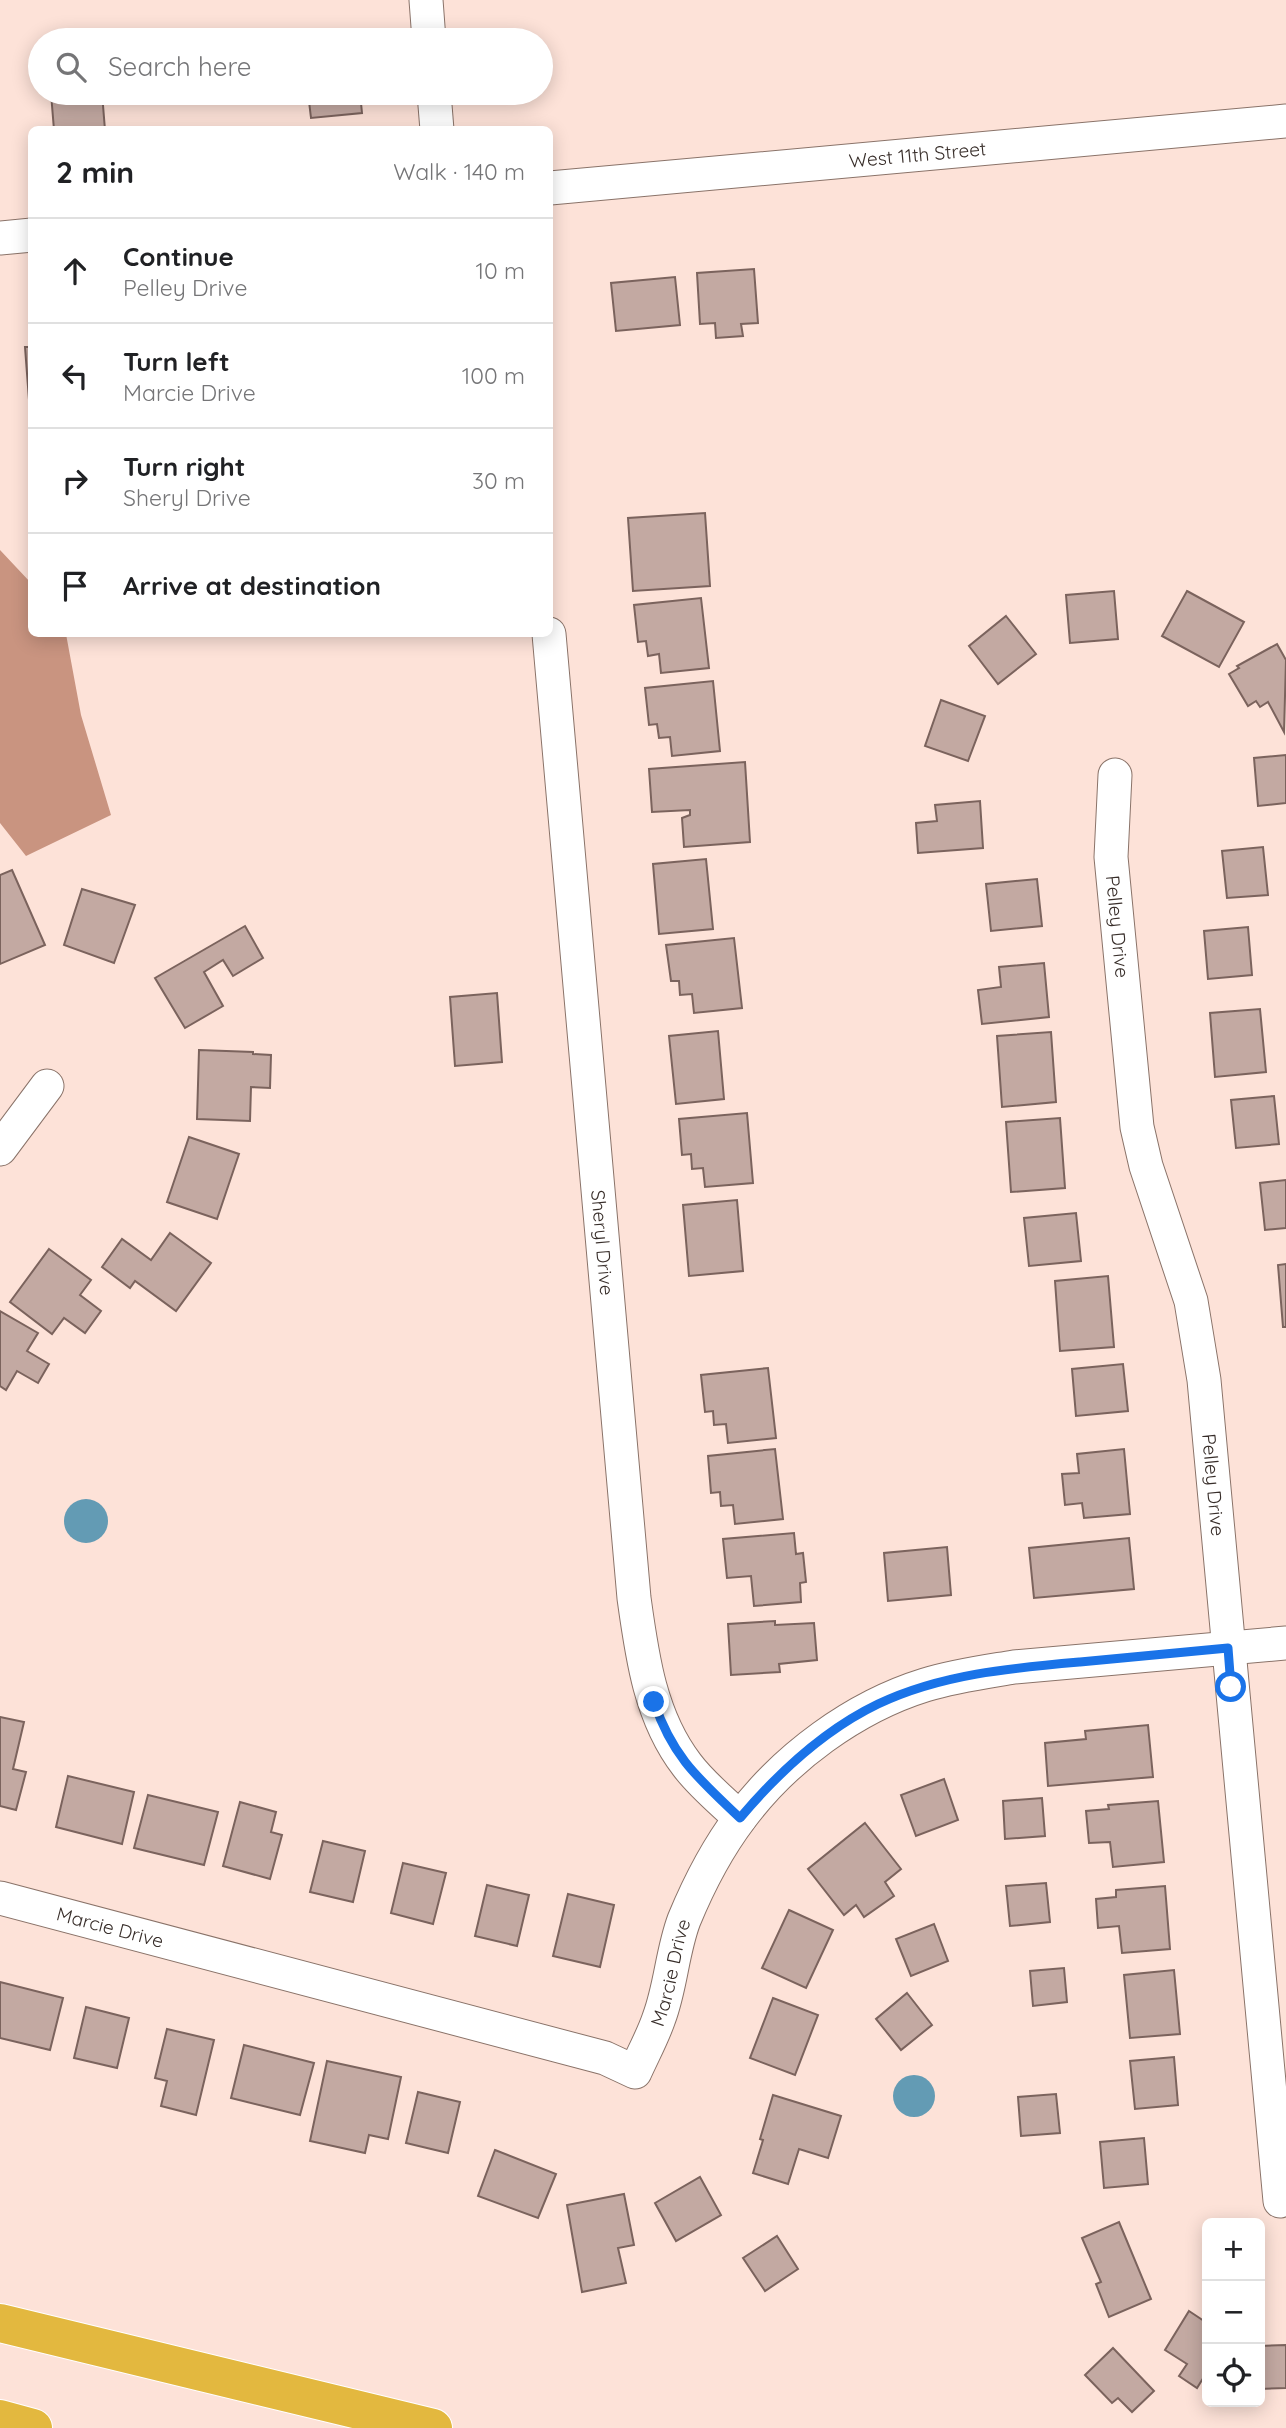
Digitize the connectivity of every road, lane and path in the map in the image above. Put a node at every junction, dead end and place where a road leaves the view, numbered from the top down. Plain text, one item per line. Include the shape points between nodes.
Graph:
1 (426, 0) edge
2 (428, 28) edge
3 (435, 105) edge
4 (1286, 121) edge
5 (437, 126) edge
6 (553, 188) edge
7 (28, 235) edge
8 (0, 238) edge
9 (549, 637) edge
10 (1115, 775) dead end
11 (47, 1086) dead end
12 (0, 1149) edge
13 (1286, 1643) edge
14 (1228, 1648) junction
15 (740, 1818) junction
16 (0, 1898) edge
17 (1280, 2201) dead end
18 (0, 2304) edge
19 (0, 2323) edge
20 (187, 2367) junction
21 (0, 2419) edge
22 (33, 2428) edge
23 (433, 2428) edge

1 - 2 street
3 - 5 street
4 - 6 street, West 11th Street
7 - 8 street
9 - 15 street, Sheryl Drive via 639,1637 664,1730 688,1767
10 - 14 street, Pelley Drive via 1111,857 1137,1127 1191,1301 1199,1342
11 - 12 street
13 - 14 street, Marcie Drive
14 - 15 street, Marcie Drive via 1014,1667 925,1685 877,1704 837,1728 801,1755
14 - 17 street, Pelley Drive
15 - 16 street, Marcie Drive via 684,1921 660,2018 635,2072 593,2054
18 - 20 highway
19 - 20 highway
20 - 23 highway
21 - 22 highway

